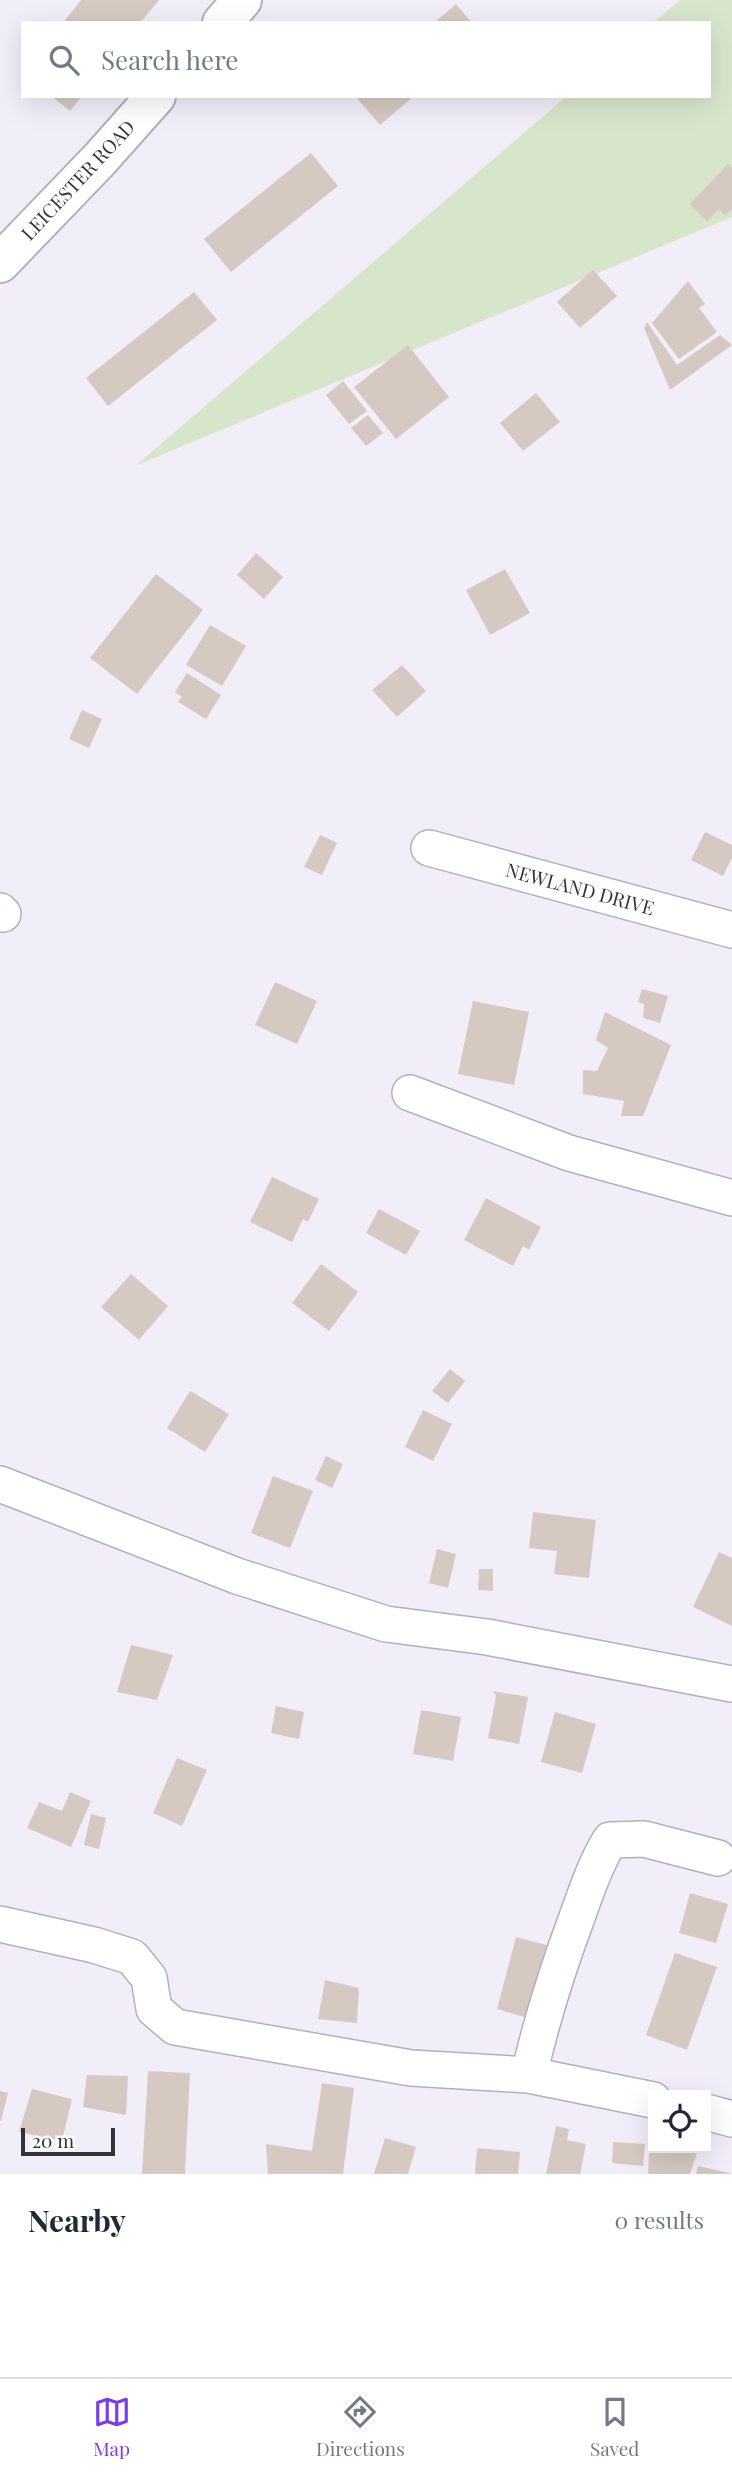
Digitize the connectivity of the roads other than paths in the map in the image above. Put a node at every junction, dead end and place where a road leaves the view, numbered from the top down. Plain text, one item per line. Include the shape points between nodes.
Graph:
1 (242, 0) edge
2 (224, 21) edge
3 (154, 98) edge
4 (0, 263) edge
5 (429, 848) dead end
6 (732, 930) edge
7 (411, 1093) dead end
8 (732, 1198) edge
9 (0, 1484) edge
10 (732, 1684) edge
11 (718, 1858) dead end
12 (0, 1924) edge
13 (529, 2075) junction
14 (648, 2099) edge
15 (711, 2113) edge
16 (732, 2119) edge

1 - 2 street
3 - 4 street, LEICESTER ROAD
5 - 6 street, NEWLAND DRIVE
7 - 8 street via 569,1153
9 - 10 street via 237,1576 386,1624 487,1637
11 - 13 street via 644,1839 611,1840 598,1860 541,2018
12 - 13 street via 132,1957 149,1978 154,2009 175,2027 411,2068
13 - 14 street
15 - 16 street

